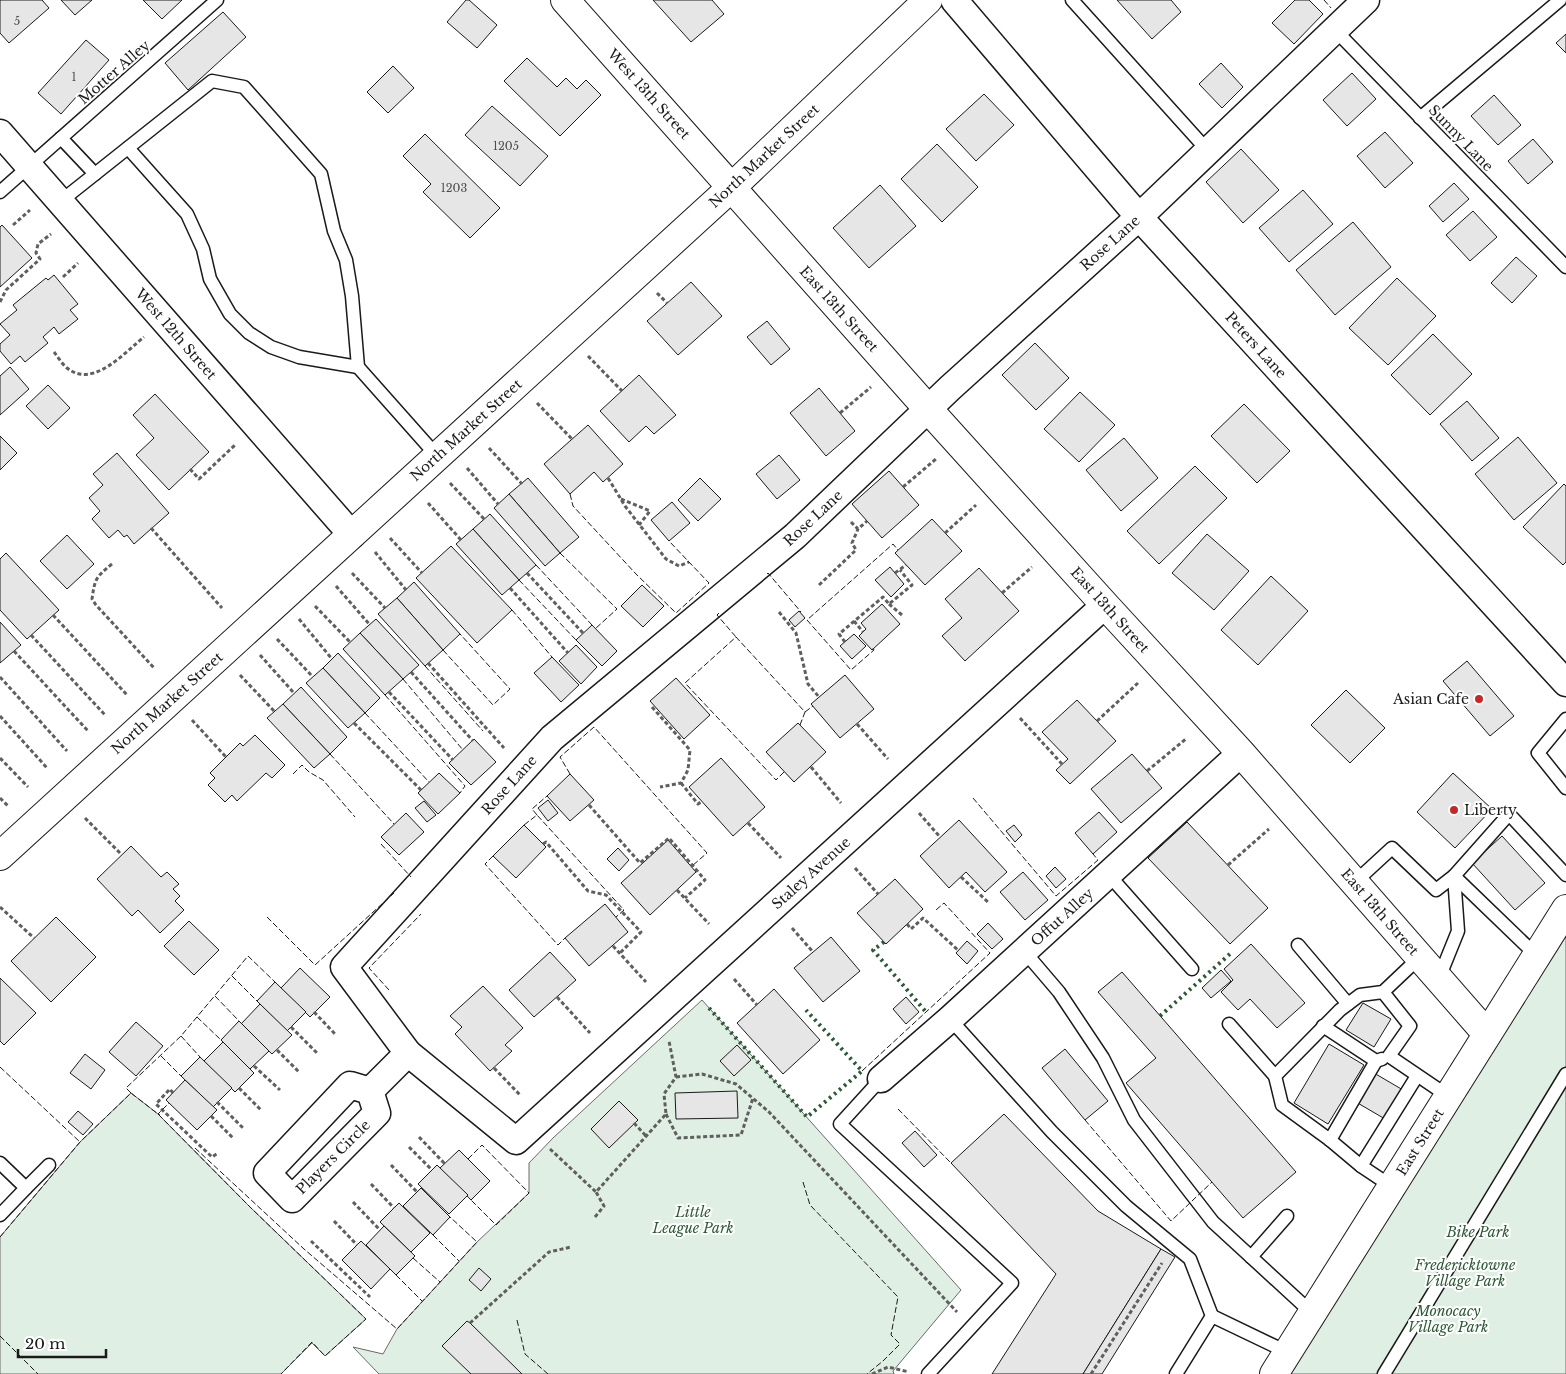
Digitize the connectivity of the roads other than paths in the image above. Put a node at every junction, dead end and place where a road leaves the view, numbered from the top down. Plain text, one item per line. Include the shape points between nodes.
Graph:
1 (217, 0) edge
2 (565, 0) edge
3 (928, 0) edge
4 (954, 0) edge
5 (1072, 0) edge
6 (1366, 0) edge
7 (1560, 0) edge
8 (1334, 29) junction
9 (1420, 118) junction
10 (0, 133) edge
11 (61, 138) junction
12 (128, 148) junction
13 (1208, 151) junction
14 (29, 166) junction
15 (95, 174) junction
16 (732, 187) junction
17 (0, 192) edge
18 (61, 201) junction
19 (1139, 217) junction
20 (1566, 267) edge
21 (358, 367) junction
22 (928, 409) junction
23 (442, 468) junction
24 (361, 541) junction
25 (1105, 606) junction
26 (1566, 683) edge
27 (1566, 719) edge
28 (1241, 753) junction
29 (1566, 788) edge
30 (0, 856) edge
31 (1108, 874) junction
32 (1566, 875) edge
33 (1454, 876) junction
34 (1354, 883) junction
35 (1566, 909) edge
36 (1298, 945) dead end
37 (1024, 951) junction
38 (1536, 956) junction
39 (1420, 957) junction
40 (1192, 969) dead end
41 (1439, 978) junction
42 (1383, 992) junction
43 (1348, 1004) junction
44 (950, 1018) junction
45 (1229, 1024) dead end
46 (1323, 1026) junction
47 (1487, 1034) junction
48 (408, 1053) junction
49 (1389, 1056) junction
50 (1376, 1061) junction
51 (1566, 1074) edge
52 (1275, 1076) junction
53 (1417, 1076) junction
54 (881, 1079) joint
55 (370, 1091) dead end
56 (1448, 1096) junction
57 (1330, 1140) junction
58 (0, 1163) edge
59 (49, 1165) dead end
60 (1360, 1166) junction
61 (1392, 1186) junction
62 (26, 1188) junction
63 (0, 1215) edge
64 (1287, 1216) dead end
65 (1251, 1256) junction
66 (1312, 1313) junction
67 (1212, 1316) junction
68 (1280, 1363) edge
69 (928, 1374) edge
70 (1176, 1374) edge
71 (1384, 1374) edge

1 - 11 lane, Motter Alley
2 - 16 main road, West 13th Street
3 - 16 main road, North Market Street
4 - 19 street, Peters Lane
5 - 13 lane
6 - 8 street, Rose Lane
7 - 9 lane
8 - 9 lane, Sunny Lane
8 - 13 street, Rose Lane
9 - 20 lane, Sunny Lane
10 - 14 street, West 12th Street
11 - 14 lane, Motter Alley
11 - 15 lane
12 - 15 lane
12 - 21 lane via 187,214 203,249 210,279 230,314 250,334 270,347 299,357
12 - 21 lane via 212,81 244,87 320,174 334,231 346,260
13 - 19 street, Rose Lane
14 - 17 lane, Motter Alley
14 - 18 street, West 12th Street
15 - 18 lane
16 - 22 main road, East 13th Street
16 - 23 main road, North Market Street
18 - 24 street, West 12th Street
19 - 22 street, Rose Lane
19 - 26 street, Peters Lane
21 - 23 lane
22 - 25 main road, East 13th Street
22 - 48 street, Rose Lane via 795,536 552,738 344,967
23 - 24 main road, North Market Street
24 - 30 main road, North Market Street
25 - 28 main road, East 13th Street
25 - 48 street, Staley Avenue via 523,1135
27 - 29 lane via 1538,753
28 - 31 street, Offut Alley
28 - 34 main road, East 13th Street
31 - 37 street, Offut Alley
31 - 40 lane
32 - 33 lane via 1509,814
33 - 34 lane via 1436,890 1392,848
33 - 38 lane
33 - 41 lane via 1458,931
34 - 39 main road, East 13th Street
35 - 38 main road, East Street
36 - 43 lane
37 - 44 street, Offut Alley
37 - 65 lane via 1058,992 1103,1058 1134,1120 1213,1222
38 - 47 main road, East Street
39 - 41 main road, East 13th Street
39 - 42 lane
41 - 47 main road, East 13th Street
42 - 43 lane via 1360,995
42 - 49 lane via 1410,1026
43 - 46 lane
44 - 54 street, Offut Alley
44 - 67 lane via 1052,1132 1126,1206 1190,1259
45 - 52 lane
46 - 50 lane
46 - 52 lane
47 - 56 main road, East Street
48 - 55 street
49 - 50 lane
49 - 53 lane
50 - 57 lane
51 - 71 lane
52 - 57 lane via 1282,1105
53 - 56 lane
53 - 60 lane
54 - 69 lane via 840,1124 1012,1283
56 - 61 main road, East Street
57 - 60 lane
58 - 62 lane
59 - 62 lane
60 - 61 lane
61 - 66 main road, East Street
62 - 63 lane
64 - 65 lane
65 - 66 lane
66 - 68 main road, East Street
67 - 68 lane
67 - 70 lane

